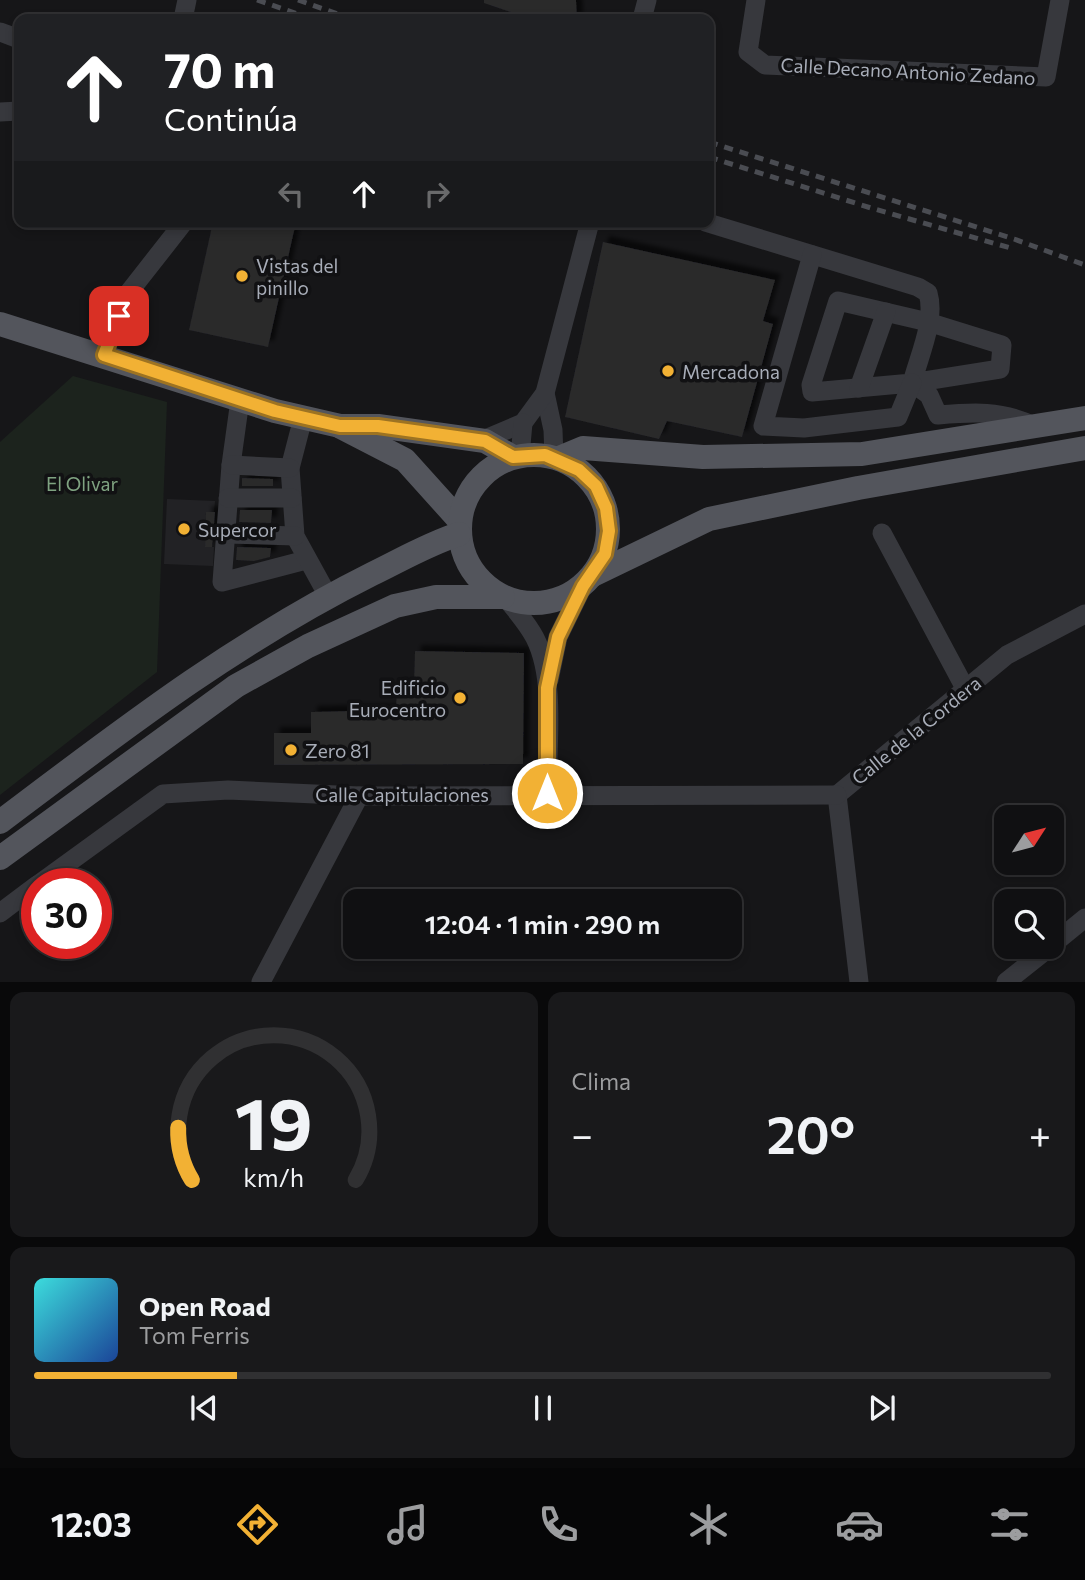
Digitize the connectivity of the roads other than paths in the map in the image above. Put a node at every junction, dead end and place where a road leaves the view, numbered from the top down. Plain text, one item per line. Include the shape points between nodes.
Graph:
1 (756, 0) edge
2 (1060, 0) edge
3 (714, 225) edge
4 (179, 228) edge
5 (588, 228) edge
6 (812, 255) junction
7 (886, 312) junction
8 (928, 322) junction
9 (0, 324) edge
10 (104, 355) junction
11 (912, 383) junction
12 (859, 388) junction
13 (545, 393) junction
14 (240, 400) junction
15 (303, 418) junction
16 (1085, 418) edge
17 (523, 423) junction
18 (340, 426) junction
19 (1034, 426) junction
20 (483, 440) junction
21 (1085, 449) edge
22 (517, 456) junction
23 (556, 457) junction
24 (231, 465) junction
25 (290, 468) junction
26 (228, 498) junction
27 (292, 498) junction
28 (459, 527) junction
29 (882, 533) dead end
30 (226, 534) junction
31 (295, 536) junction
32 (306, 560) junction
33 (588, 580) junction
34 (328, 596) junction
35 (505, 598) junction
36 (1085, 614) edge
37 (547, 688) junction
38 (966, 690) junction
39 (547, 793) junction
40 (837, 795) junction
41 (359, 796) junction
42 (0, 822) edge
43 (0, 858) edge
44 (60, 868) edge
45 (21, 897) edge
46 (0, 913) edge
47 (1085, 918) edge
48 (1064, 935) edge
49 (1035, 959) edge
50 (261, 982) edge
51 (859, 982) edge
52 (1006, 982) edge

1 - 2 street, Calle Decano Antonio Zedano via 748,52 765,65 1046,77
3 - 6 street
4 - 10 street via 126,296
5 - 13 street
6 - 8 street via 918,287 928,293 932,305
6 - 11 street via 762,426 804,428 898,417
7 - 8 street
7 - 12 street
7 - 12 street via 838,301 811,385 813,391
8 - 11 street
8 - 11 street via 1002,345 1000,369
9 - 10 main road
10 - 14 main road
11 - 12 street
11 - 19 street via 929,395 937,415 993,412
13 - 17 street
13 - 23 street
14 - 15 main road
14 - 24 street
15 - 18 main road
15 - 25 street
16 - 19 main road
17 - 20 street
17 - 22 street
18 - 20 main road via 378,426
18 - 28 main road via 405,460
19 - 23 main road via 862,454 703,457 583,448
20 - 22 main road
21 - 33 main road via 709,519
22 - 23 main road
22 - 28 main road via 493,465 477,480 465,499
23 - 33 main road via 587,478 606,508 605,554
24 - 25 street
24 - 26 street
25 - 27 street
26 - 27 street
26 - 30 street
27 - 31 street
28 - 34 main road
28 - 35 main road via 463,554 472,571
29 - 38 street
30 - 31 street
30 - 32 street via 222,582
31 - 32 street
32 - 34 street
33 - 35 main road via 547,603
33 - 37 street via 558,637
34 - 42 main road via 219,660
35 - 37 street via 536,639
35 - 43 main road via 436,597 395,606 308,646 226,693
36 - 38 street, Calle de la Cordera via 1007,655
37 - 39 street
38 - 40 street, Calle de la Cordera
39 - 40 street, Calle Capitulaciones
39 - 41 street, Calle Capitulaciones
40 - 51 street, Calle de la Cordera
41 - 44 street, Calle Capitulaciones via 228,790 163,794
41 - 50 street
45 - 46 street, Calle Capitulaciones
47 - 48 street
49 - 52 street

